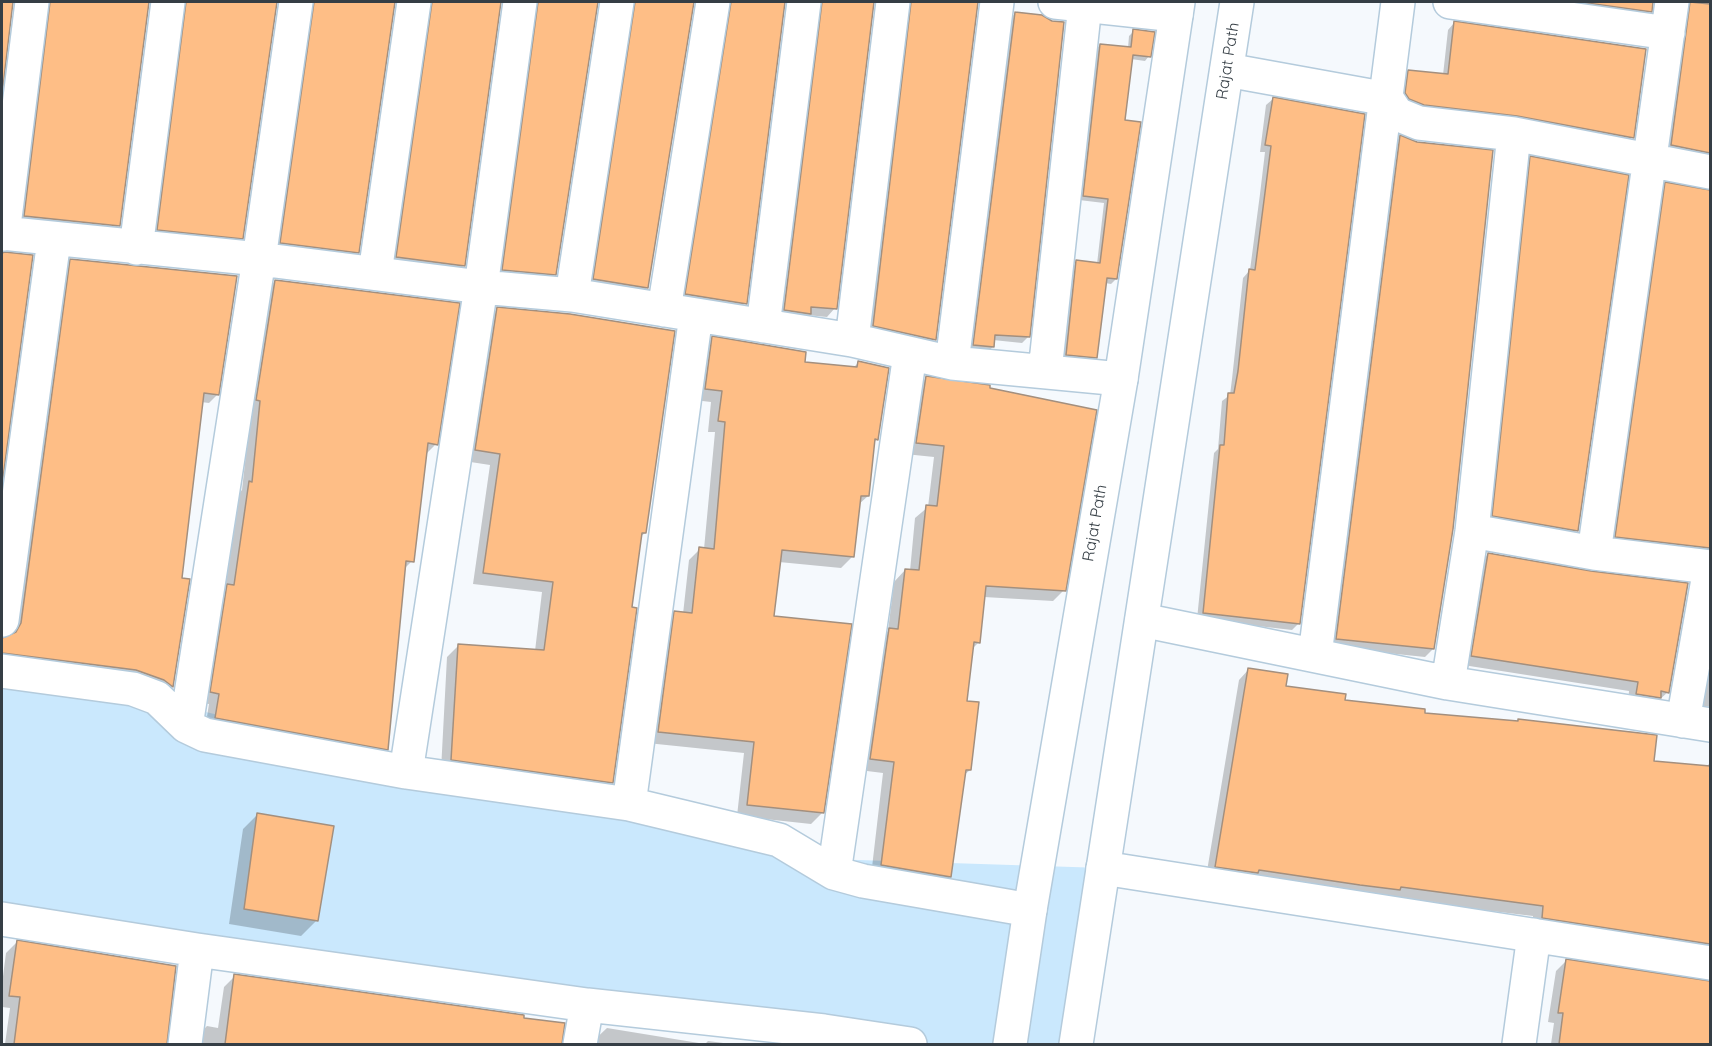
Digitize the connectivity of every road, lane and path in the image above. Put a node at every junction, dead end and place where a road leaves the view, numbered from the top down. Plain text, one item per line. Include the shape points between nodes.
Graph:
1 (32, 2) edge
2 (168, 2) edge
3 (296, 2) edge
4 (414, 2) edge
5 (520, 2) edge
6 (617, 2) edge
7 (713, 2) edge
8 (804, 2) edge
9 (893, 2) edge
10 (997, 2) edge
11 (1237, 2) edge
12 (1398, 2) edge
13 (1450, 2) edge
14 (1672, 2) edge
15 (1070, 3) edge
16 (1177, 8) edge
17 (1668, 33) junction
18 (1227, 70) junction
19 (1387, 99) junction
20 (1514, 134) junction
21 (1649, 162) junction
22 (1710, 172) edge
23 (2, 233) edge
24 (54, 240) junction
25 (136, 248) junction
26 (259, 259) junction
27 (375, 273) junction
28 (481, 287) junction
29 (572, 295) junction
30 (664, 310) junction
31 (696, 315) junction
32 (764, 326) junction
33 (852, 340) junction
34 (910, 354) junction
35 (952, 363) junction
36 (1045, 371) junction
37 (1121, 379) junction
38 (1472, 531) junction
39 (1594, 553) junction
40 (1710, 567) edge
41 (2, 620) edge
42 (1142, 620) junction
43 (1315, 655) junction
44 (2, 671) edge
45 (1448, 683) junction
46 (1697, 723) edge
47 (186, 726) junction
48 (406, 772) junction
49 (629, 804) junction
50 (1103, 868) junction
51 (834, 873) junction
52 (1030, 910) junction
53 (2, 919) edge
54 (1534, 935) junction
55 (197, 950) junction
56 (1710, 963) edge
57 (587, 1005) junction
58 (823, 1038) edge
59 (185, 1044) edge
60 (580, 1044) edge
61 (910, 1044) edge
62 (1010, 1044) edge
63 (1076, 1044) edge
64 (1519, 1044) edge

1 - 23 street
2 - 25 street
3 - 26 street
4 - 27 street
5 - 28 street
6 - 29 street
7 - 30 street
8 - 32 street
9 - 33 street
10 - 35 street
11 - 18 street, Rajat Path
12 - 19 street
13 - 17 street
14 - 17 street
15 - 16 street
15 - 36 street
16 - 37 street, Rajat Path
17 - 21 street
18 - 19 street
18 - 42 street, Rajat Path
19 - 20 street via 1397,114 1412,121
19 - 43 street
20 - 21 street
20 - 38 street
21 - 22 street
21 - 39 street
23 - 24 street
24 - 25 street
24 - 41 street
25 - 26 street
26 - 27 street
26 - 47 street
27 - 28 street
28 - 29 street
28 - 48 street
29 - 30 street
30 - 31 street
31 - 32 street
31 - 49 street
32 - 33 street
33 - 34 street
34 - 35 street
34 - 51 street
35 - 36 street
36 - 37 street
37 - 52 street, Rajat Path
38 - 39 street
38 - 45 street
39 - 40 street
40 - 46 street
42 - 43 street
42 - 50 street, Rajat Path
43 - 45 street
44 - 47 street via 133,689 157,698
45 - 46 street
47 - 48 street via 205,735
48 - 49 street
49 - 51 street via 780,840
50 - 54 street
50 - 63 street, Rajat Path
51 - 52 street
52 - 62 street, Rajat Path
53 - 55 street
54 - 56 street
54 - 64 street
55 - 57 street
55 - 59 street
57 - 58 street
57 - 60 street
58 - 61 street

